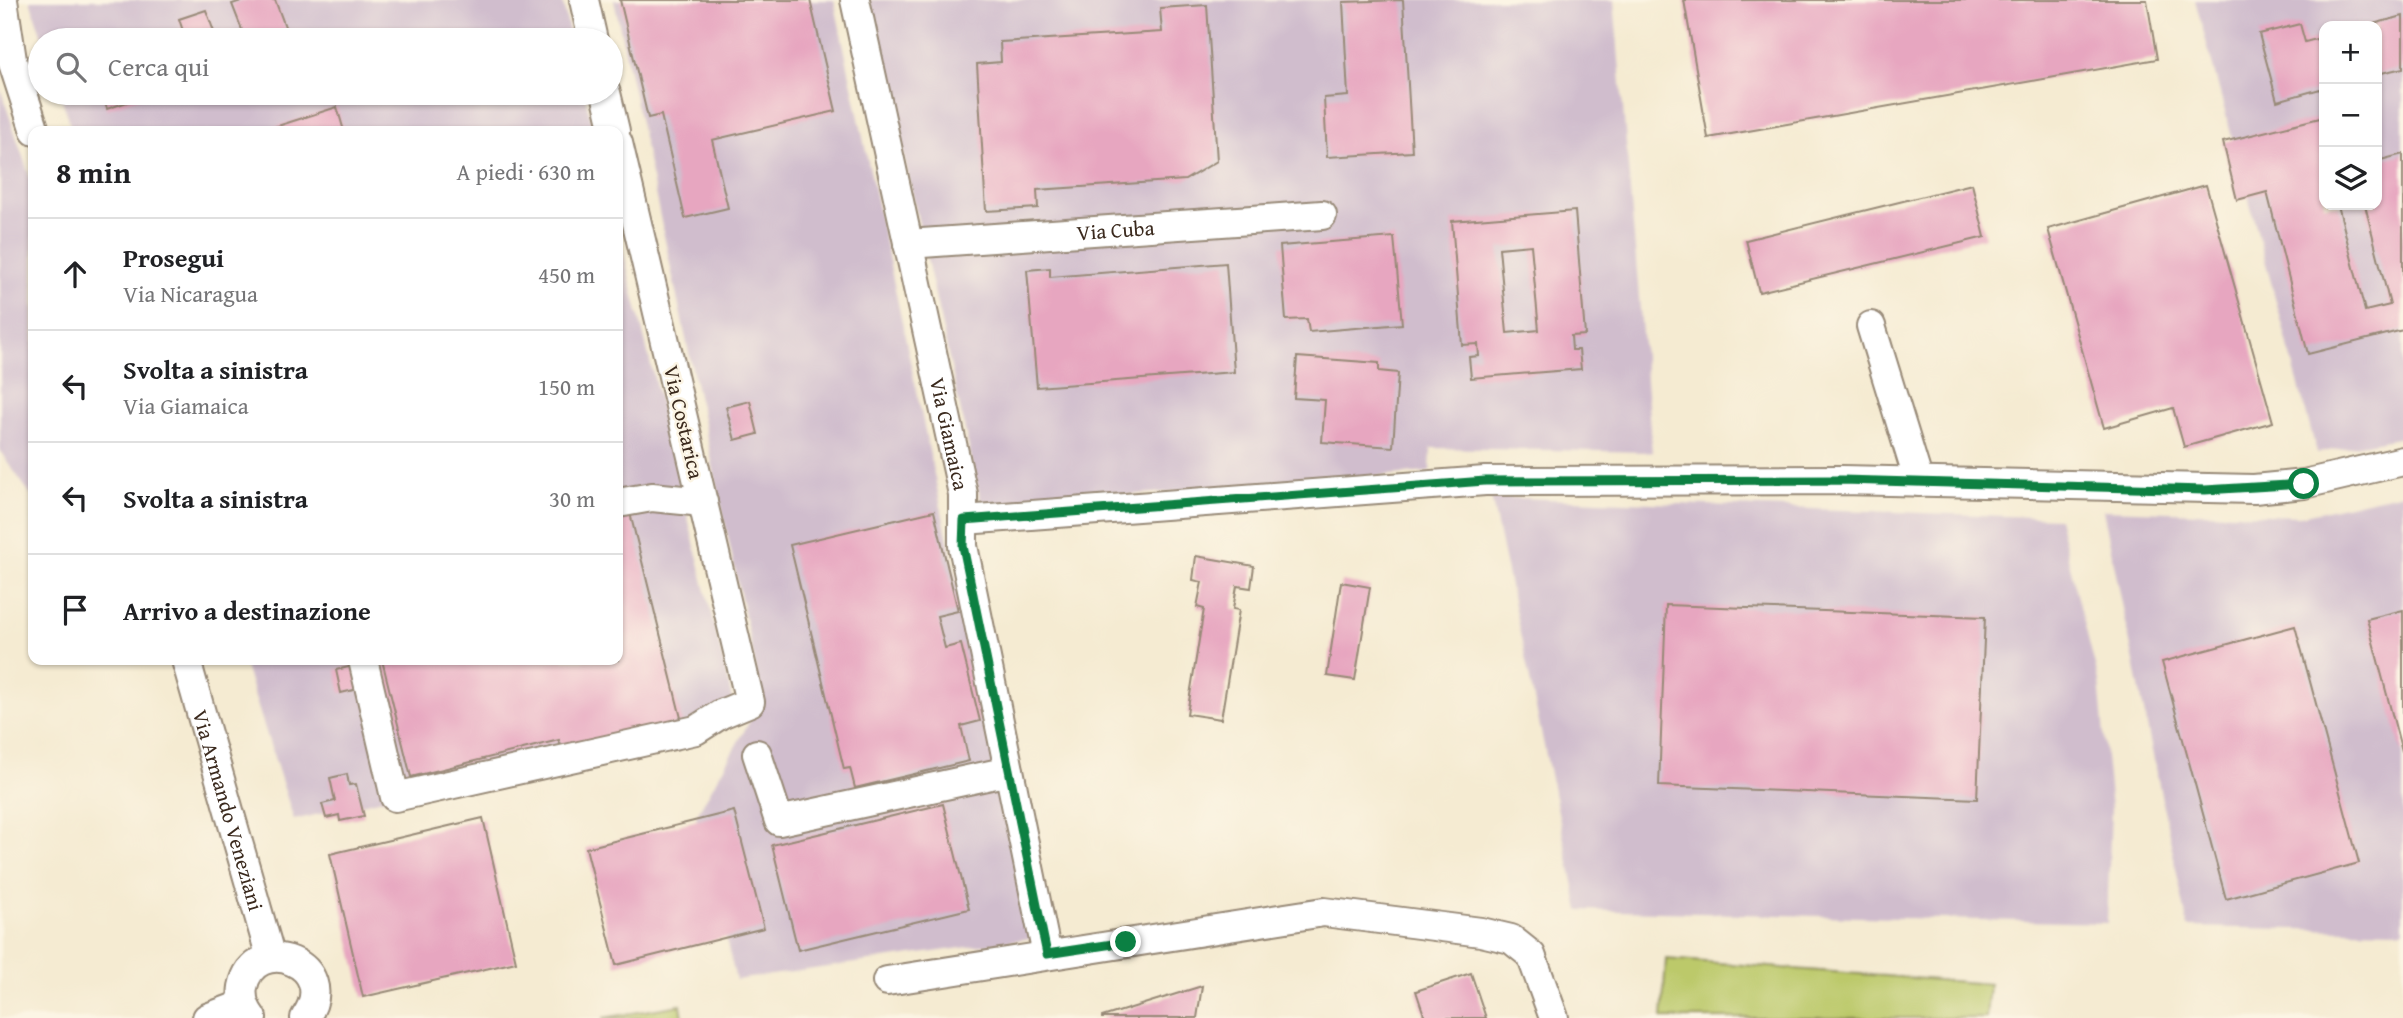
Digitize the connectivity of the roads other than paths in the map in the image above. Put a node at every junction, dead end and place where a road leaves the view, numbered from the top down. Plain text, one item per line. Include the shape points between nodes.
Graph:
1 (4, 0) edge
2 (584, 0) edge
3 (855, 0) edge
4 (590, 28) edge
5 (609, 105) edge
6 (33, 126) edge
7 (614, 126) edge
8 (623, 164) edge
9 (1322, 215) dead end
10 (908, 244) junction
11 (1871, 326) dead end
12 (2403, 461) edge
13 (1919, 482) junction
14 (623, 502) edge
15 (703, 502) junction
16 (964, 520) junction
17 (187, 665) edge
18 (364, 665) edge
19 (757, 754) dead end
20 (1009, 771) junction
21 (1047, 954) junction
22 (271, 958) junction
23 (887, 981) dead end
24 (248, 1011) edge
25 (207, 1018) edge
26 (305, 1018) edge
27 (1554, 1018) edge

1 - 6 street via 10,51
2 - 4 street
3 - 10 street, Via Giamaica
5 - 7 street
8 - 15 street, Via Costarica
9 - 10 street, Via Cuba
10 - 16 street, Via Giamaica via 963,494
11 - 13 street
12 - 13 street via 2304,484 2253,489
13 - 16 street via 1485,481
14 - 15 street via 652,498
15 - 18 street, Via Costarica via 750,702 696,730 395,797
16 - 20 street, Via Giamaica via 963,546
17 - 22 street, Via Armando Veneziani
19 - 20 street via 779,821
20 - 21 street, Via Giamaica
21 - 23 street
21 - 27 street via 1303,915 1351,914 1511,939 1531,955
22 - 24 street via 247,976 242,993
22 - 26 street via 290,960 310,976 313,1003
24 - 25 street

